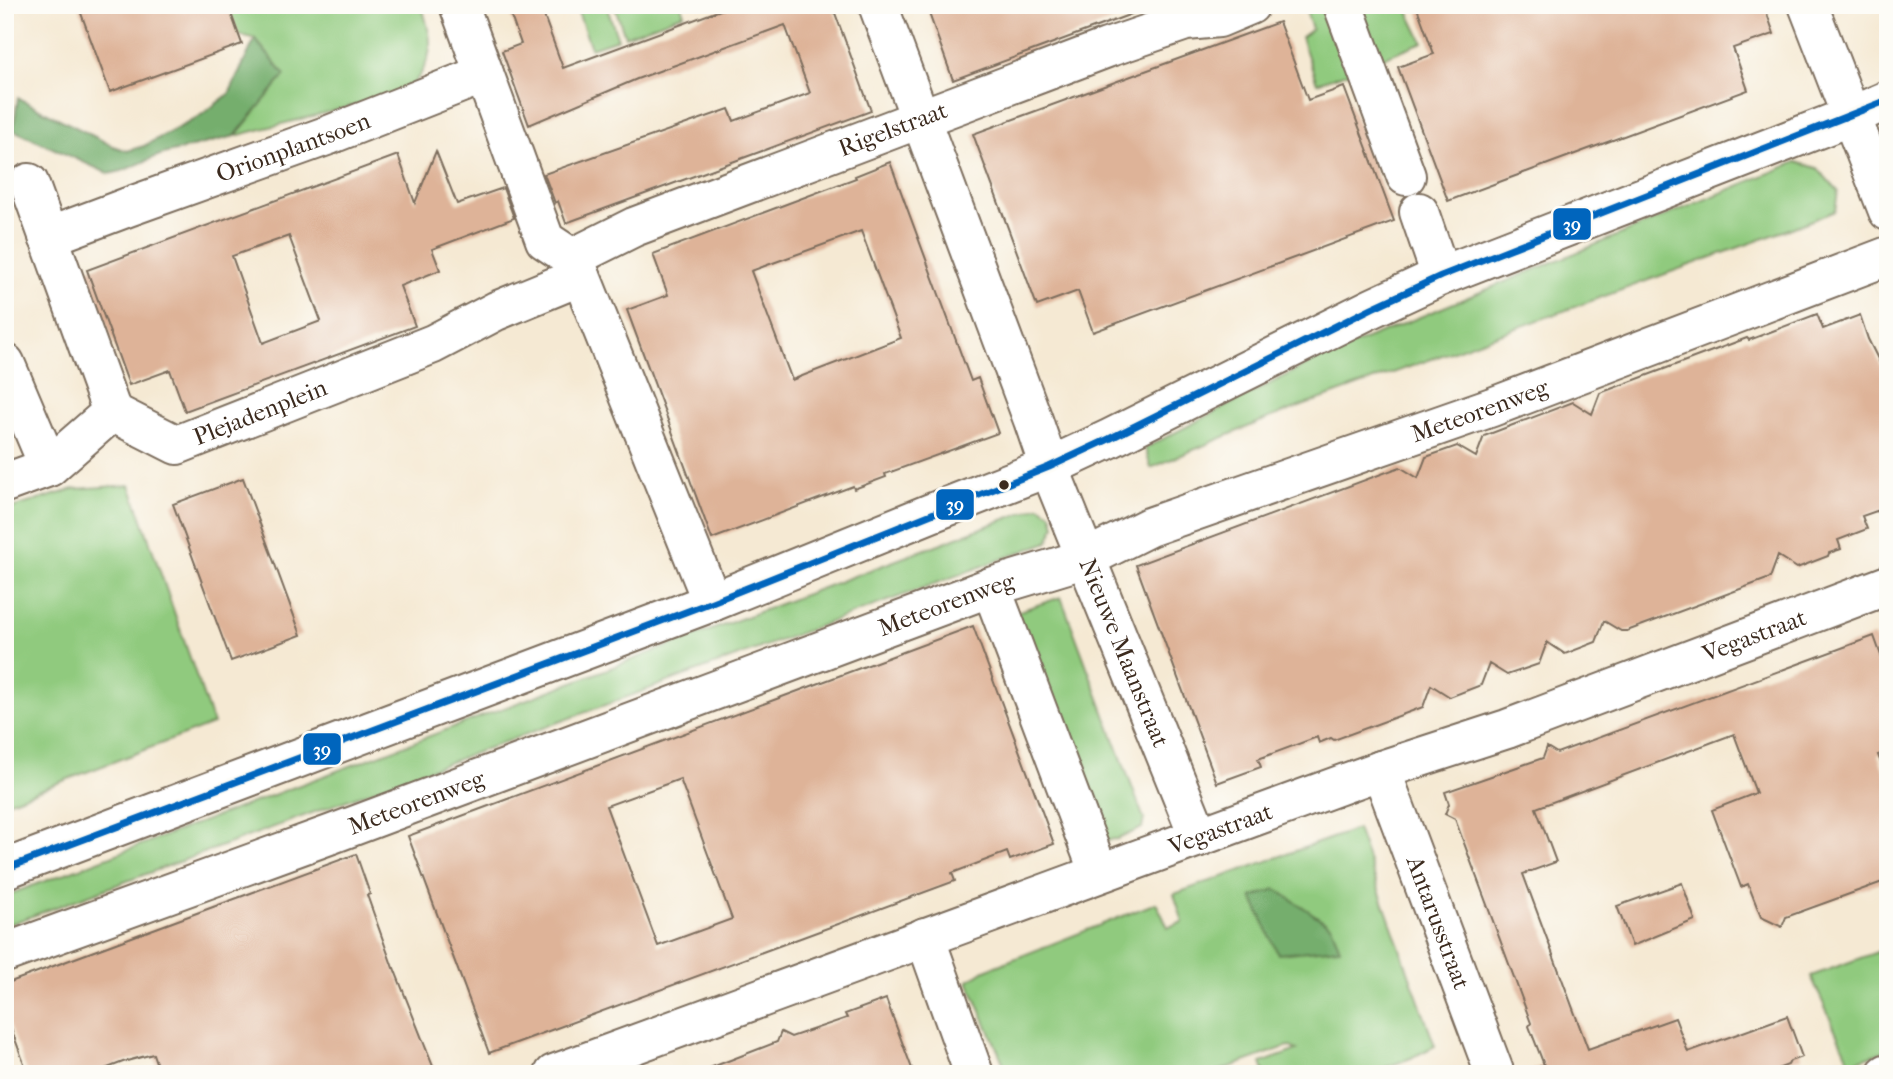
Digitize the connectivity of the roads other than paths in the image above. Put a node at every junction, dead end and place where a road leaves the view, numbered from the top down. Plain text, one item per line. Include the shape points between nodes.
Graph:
1 (459, 5) edge
2 (878, 5) edge
3 (1343, 5) edge
4 (1808, 5) edge
5 (1228, 9) edge
6 (484, 74) junction
7 (1888, 100) edge
8 (1851, 116) junction
9 (920, 120) junction
10 (17, 176) edge
11 (1406, 176) dead end
12 (1888, 211) edge
13 (1419, 212) dead end
14 (99, 218) junction
15 (48, 237) junction
16 (1888, 256) edge
17 (577, 267) junction
18 (1441, 275) junction
19 (5, 363) edge
20 (112, 412) junction
21 (49, 467) junction
22 (1049, 467) junction
23 (5, 482) edge
24 (1087, 558) junction
25 (1888, 585) edge
26 (990, 587) junction
27 (712, 602) junction
28 (1381, 770) junction
29 (1199, 837) junction
30 (5, 869) edge
31 (1099, 873) junction
32 (925, 937) junction
33 (5, 953) edge
34 (554, 1074) edge
35 (974, 1074) edge
36 (1495, 1074) edge

1 - 6 street
2 - 9 street, Nieuwe Maanstraat
3 - 11 street
4 - 8 street
5 - 9 street, Rigelstraat via 1107,48
6 - 14 street, Orionplantsoen
6 - 17 street via 545,240
7 - 8 street
8 - 12 street
8 - 18 street
9 - 17 street, Rigelstraat via 634,228
9 - 22 street, Nieuwe Maanstraat
10 - 14 street
10 - 15 street
13 - 18 street
14 - 15 street, Orionplantsoen
15 - 20 street
16 - 24 street, Meteorenweg via 1492,407 1149,527
17 - 20 street, Plejadenplein via 433,345 177,445
17 - 27 street
18 - 22 street
19 - 21 street
20 - 21 street
21 - 23 street
22 - 24 street, Nieuwe Maanstraat
22 - 27 street
24 - 26 street, Meteorenweg
24 - 29 street, Nieuwe Maanstraat
25 - 28 street, Vegastraat via 1507,729
26 - 31 street
26 - 33 street, Meteorenweg
27 - 30 street
28 - 29 street, Vegastraat
28 - 36 street, Antarusstraat
29 - 31 street, Vegastraat
31 - 32 street, Vegastraat
32 - 34 street, Vegastraat
32 - 35 street

